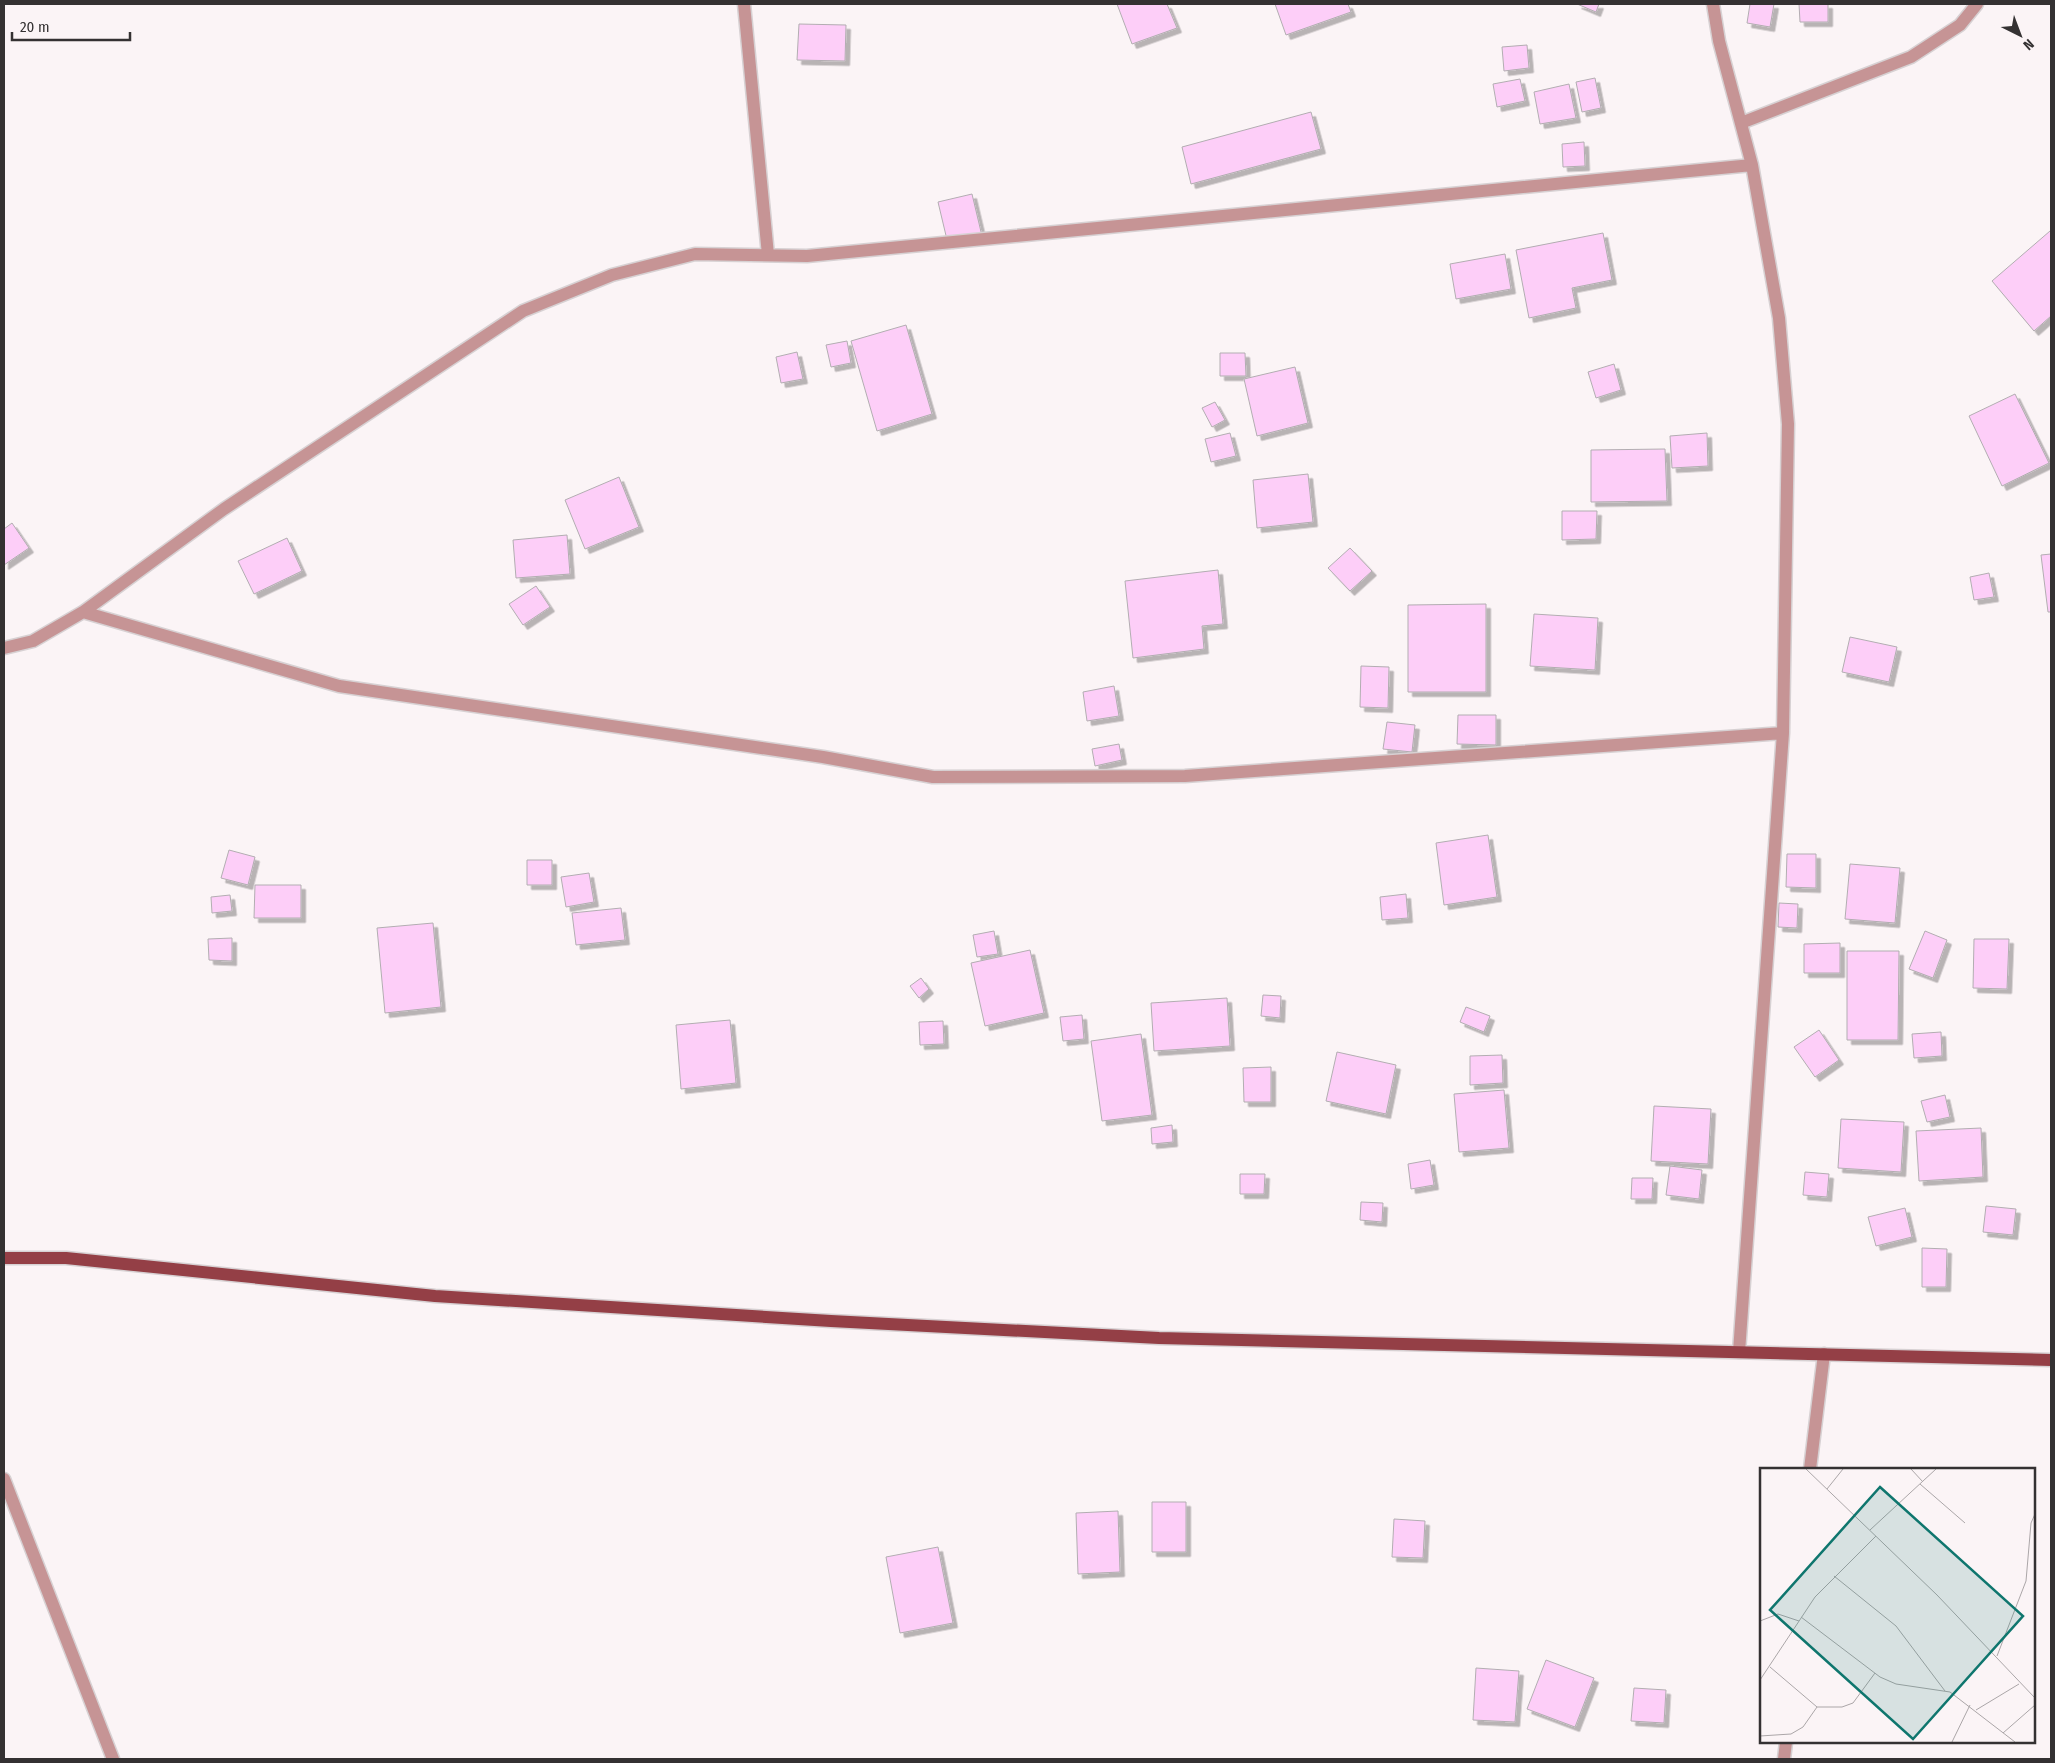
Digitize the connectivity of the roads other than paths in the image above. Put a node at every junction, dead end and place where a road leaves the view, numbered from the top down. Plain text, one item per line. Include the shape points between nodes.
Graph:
1 (744, 4) edge
2 (1713, 4) edge
3 (1976, 4) edge
4 (1741, 123) junction
5 (1752, 165) junction
6 (768, 255) junction
7 (82, 612) junction
8 (4, 648) edge
9 (1783, 733) junction
10 (4, 1258) edge
11 (1739, 1352) junction
12 (1824, 1354) junction
13 (2051, 1360) edge
14 (1810, 1468) edge
15 (4, 1479) edge
16 (1786, 1743) edge
17 (113, 1759) edge
18 (1784, 1759) edge

1 - 6 street
2 - 4 street via 1718,41
3 - 4 street via 1960,25 1911,57
4 - 5 street
5 - 6 street via 807,256
5 - 9 street via 1779,318 1788,424
6 - 7 street via 695,254 612,275 523,311 224,509
7 - 8 street via 33,640
7 - 9 street via 339,686 823,757 933,777 1185,776
9 - 11 street
10 - 11 main road via 66,1258 435,1296 832,1321 1159,1338
11 - 12 main road
12 - 13 main road
12 - 14 street
15 - 17 street
16 - 18 street

